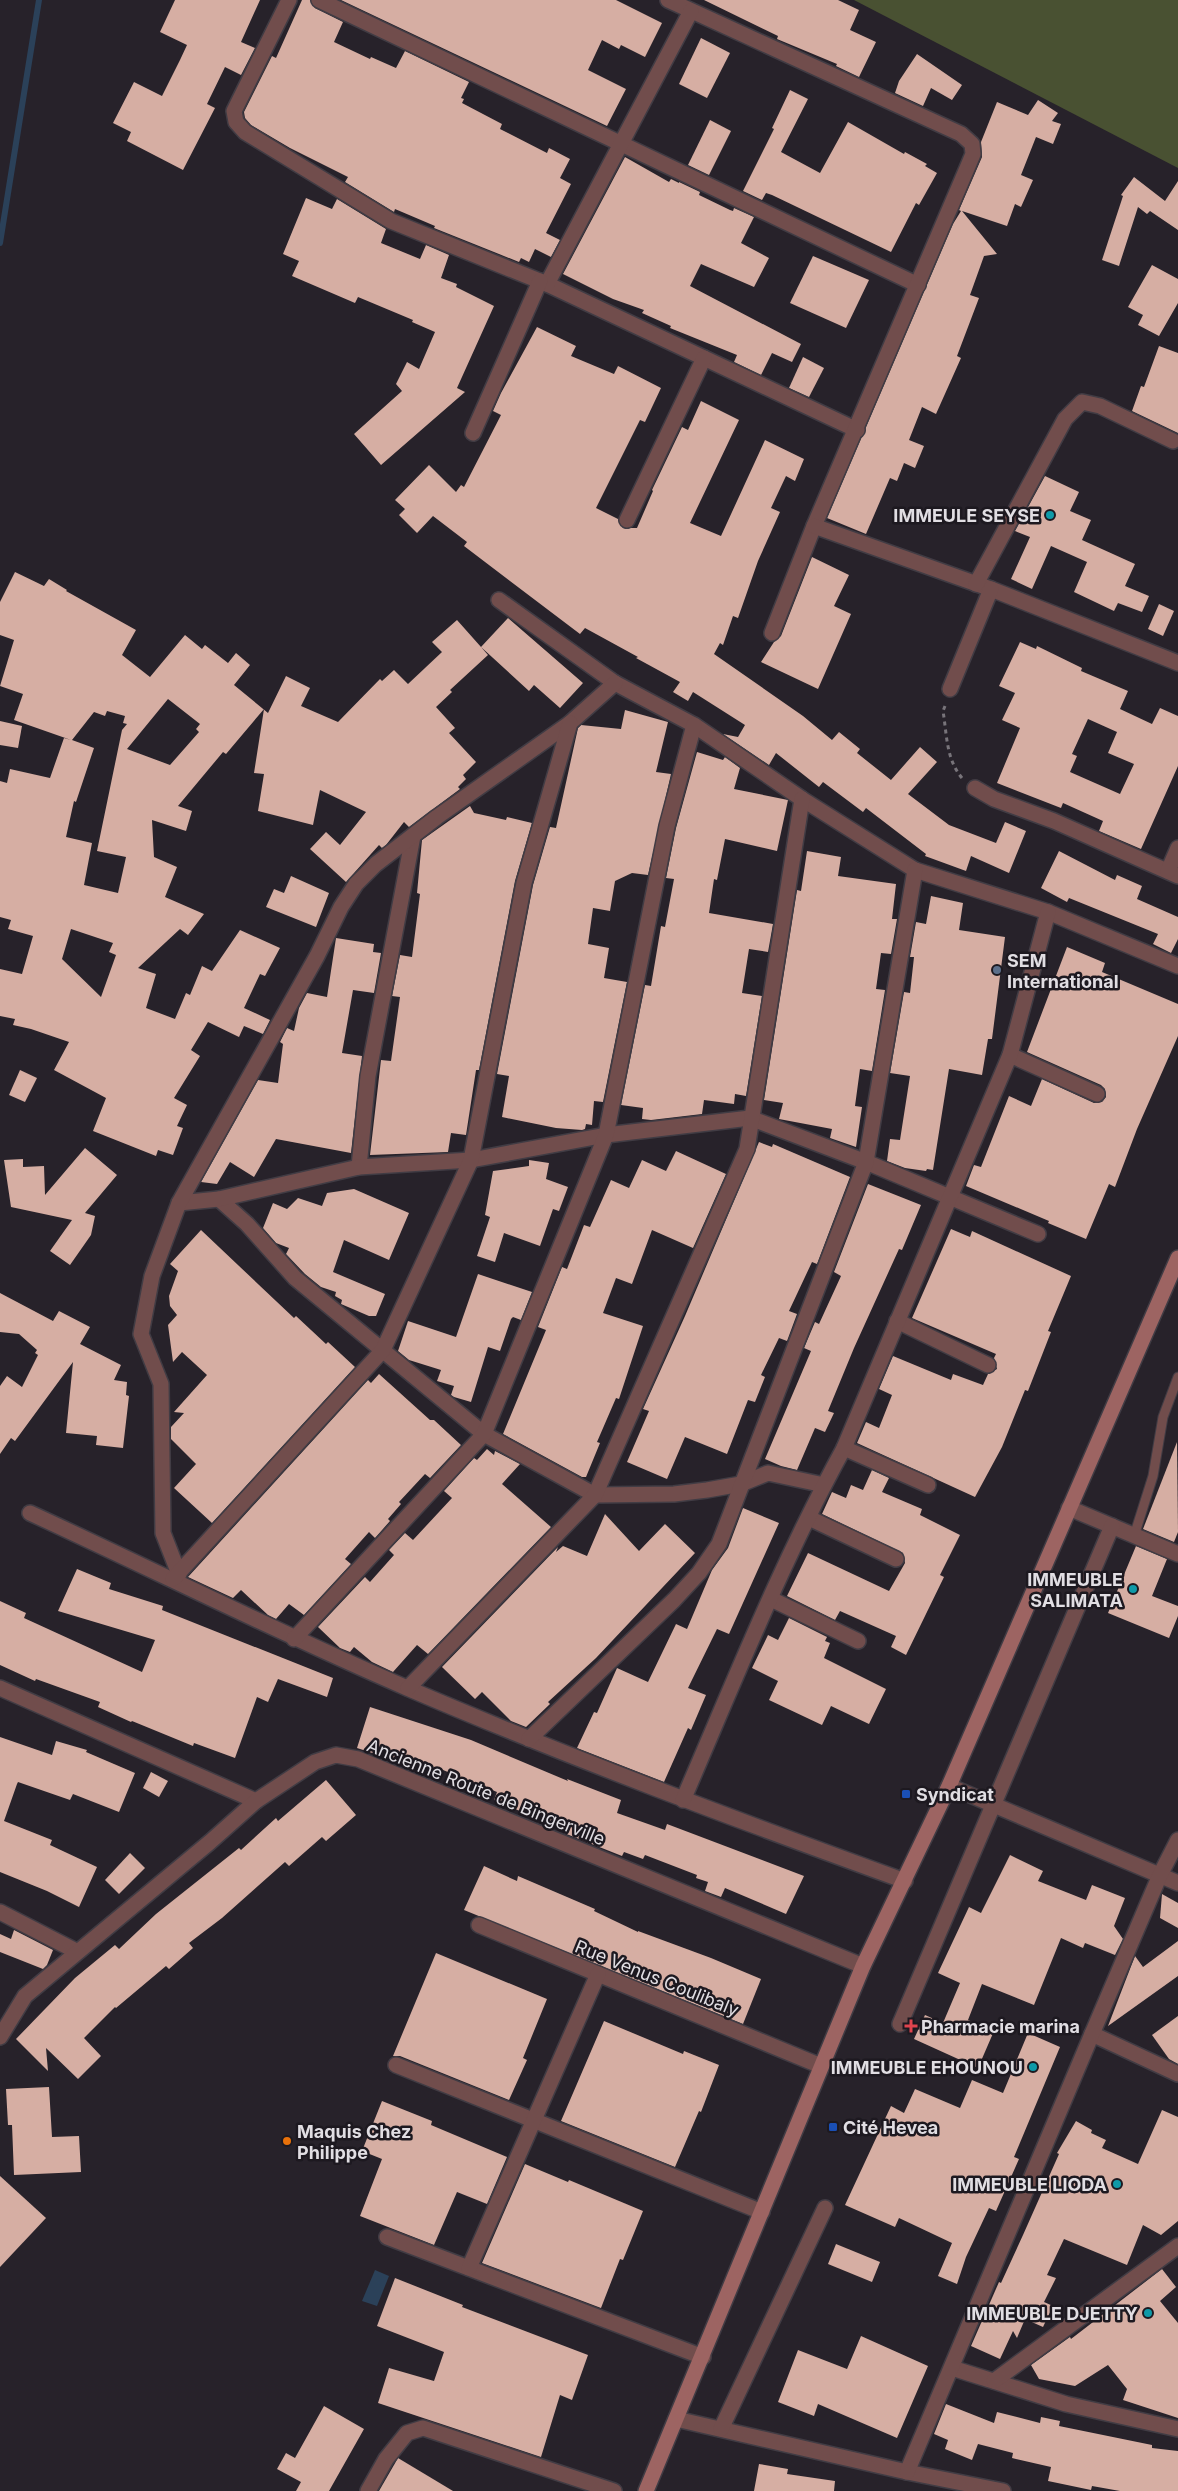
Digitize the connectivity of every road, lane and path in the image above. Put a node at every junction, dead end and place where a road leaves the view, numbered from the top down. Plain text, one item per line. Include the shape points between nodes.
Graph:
1 (289, 0) edge
2 (319, 0) edge
3 (668, 0) edge
4 (692, 11) junction
5 (621, 144) junction
6 (544, 282) junction
7 (918, 285) junction
8 (704, 358) junction
9 (857, 430) junction
10 (472, 432) dead end
11 (1173, 441) dead end
12 (627, 520) dead end
13 (814, 526) junction
14 (976, 584) junction
15 (991, 589) junction
16 (499, 600) dead end
17 (772, 633) dead end
18 (1178, 663) edge
19 (615, 683) junction
20 (950, 689) joint
21 (570, 723) junction
22 (694, 725) junction
23 (975, 788) joint
24 (802, 799) junction
25 (413, 836) junction
26 (1178, 848) edge
27 (915, 870) junction
28 (1173, 874) edge
29 (1048, 912) junction
30 (1178, 966) edge
31 (1010, 1055) junction
32 (1097, 1094) dead end
33 (750, 1118) junction
34 (606, 1136) junction
35 (471, 1160) junction
36 (866, 1162) junction
37 (359, 1167) junction
38 (949, 1197) junction
39 (219, 1199) junction
40 (179, 1203) junction
41 (1038, 1234) dead end
42 (1178, 1258) edge
43 (898, 1321) junction
44 (384, 1350) junction
45 (988, 1365) dead end
46 (1178, 1377) edge
47 (484, 1434) junction
48 (844, 1448) junction
49 (741, 1484) junction
50 (824, 1485) junction
51 (928, 1485) dead end
52 (596, 1495) junction
53 (1069, 1508) junction
54 (30, 1513) dead end
55 (809, 1518) junction
56 (1112, 1526) junction
57 (1134, 1536) junction
58 (1178, 1554) edge
59 (896, 1559) dead end
60 (176, 1577) junction
61 (771, 1599) junction
62 (294, 1638) junction
63 (858, 1641) dead end
64 (0, 1688) edge
65 (408, 1688) junction
66 (529, 1739) junction
67 (949, 1786) junction
68 (683, 1800) junction
69 (256, 1801) junction
70 (996, 1805) junction
71 (1178, 1840) edge
72 (1160, 1875) junction
73 (905, 1881) junction
74 (1178, 1883) edge
75 (0, 1912) edge
76 (479, 1925) dead end
77 (76, 1951) junction
78 (863, 1966) junction
79 (598, 1974) junction
80 (900, 2024) dead end
81 (1092, 2034) junction
82 (0, 2037) edge
83 (396, 2065) dead end
84 (822, 2066) junction
85 (1178, 2074) edge
86 (532, 2120) junction
87 (825, 2208) dead end
88 (762, 2212) junction
89 (387, 2237) dead end
90 (1177, 2248) edge
91 (469, 2268) junction
92 (703, 2357) junction
93 (952, 2368) junction
94 (994, 2381) junction
95 (676, 2419) junction
96 (721, 2429) junction
97 (1178, 2429) edge
98 (908, 2472) junction
99 (368, 2491) edge
100 (614, 2491) edge
101 (646, 2491) edge
102 (1003, 2491) edge

1 - 6 street via 234,111 236,122 245,132 391,221
2 - 5 street
3 - 4 street
4 - 5 street
4 - 7 street via 962,134 972,144 973,154
5 - 6 street
5 - 7 street
6 - 8 street
6 - 10 street
7 - 9 street
8 - 9 street
8 - 12 street
9 - 13 street
11 - 14 street via 1100,406 1082,402 1065,419
13 - 14 street
13 - 17 street
14 - 15 street
15 - 18 street
15 - 20 street
16 - 19 street
19 - 21 street
19 - 22 street
20 - 23 path via 943,711 948,753 953,766
21 - 25 street
21 - 35 street via 524,883
22 - 24 street
22 - 34 street via 667,826
23 - 28 street via 994,799 1054,821
24 - 27 street
24 - 33 street
25 - 37 street via 368,1076
25 - 40 street via 369,870 341,907
26 - 28 street
27 - 29 street
27 - 36 street
29 - 30 street
29 - 31 street
31 - 32 street
31 - 38 street
33 - 34 street
33 - 36 street
33 - 52 street via 746,1150
34 - 35 street
34 - 47 street
35 - 37 street
35 - 44 street
36 - 38 street
36 - 49 street
37 - 39 street
38 - 41 street
38 - 43 street
39 - 40 street
39 - 44 street via 247,1224 295,1278
40 - 60 street via 152,1276 141,1334 161,1384 163,1533
42 - 53 main road
43 - 45 street
43 - 48 street
44 - 47 street
44 - 60 street
46 - 57 lane via 1163,1417 1154,1476
47 - 52 street
47 - 62 street
48 - 50 street
48 - 51 street
49 - 50 street via 768,1473
49 - 52 street via 674,1494
49 - 66 street via 719,1544 699,1573
50 - 55 street
52 - 65 street
53 - 56 street
53 - 67 main road
54 - 60 street
55 - 59 street
55 - 61 street
56 - 57 street
56 - 70 street
57 - 58 street
60 - 62 street
61 - 63 street
61 - 68 street
62 - 65 street
64 - 69 street
65 - 66 street
66 - 68 street
67 - 70 street
67 - 73 main road
68 - 73 street
69 - 77 street, Ancienne Route de Bingerville
69 - 78 street, Ancienne Route de Bingerville via 315,1762 336,1755 358,1759
70 - 72 street
70 - 80 street
71 - 72 street
72 - 74 street
72 - 81 street
73 - 78 main road
75 - 77 street
76 - 79 street, Rue Venus Coulibaly
77 - 82 street, Ancienne Route de Bingerville via 24,1996
78 - 84 main road
79 - 84 street, Rue Venus Coulibaly
79 - 86 street
81 - 85 street
81 - 93 street
83 - 86 street
84 - 88 main road
86 - 88 street
86 - 91 street
87 - 96 street
88 - 92 main road
89 - 91 street
90 - 94 street
91 - 92 street
92 - 95 main road
93 - 94 street
93 - 98 street
94 - 97 street via 1066,2404
95 - 96 street
95 - 101 main road
96 - 98 street
98 - 102 street
99 - 100 street via 386,2459 407,2433 423,2428

